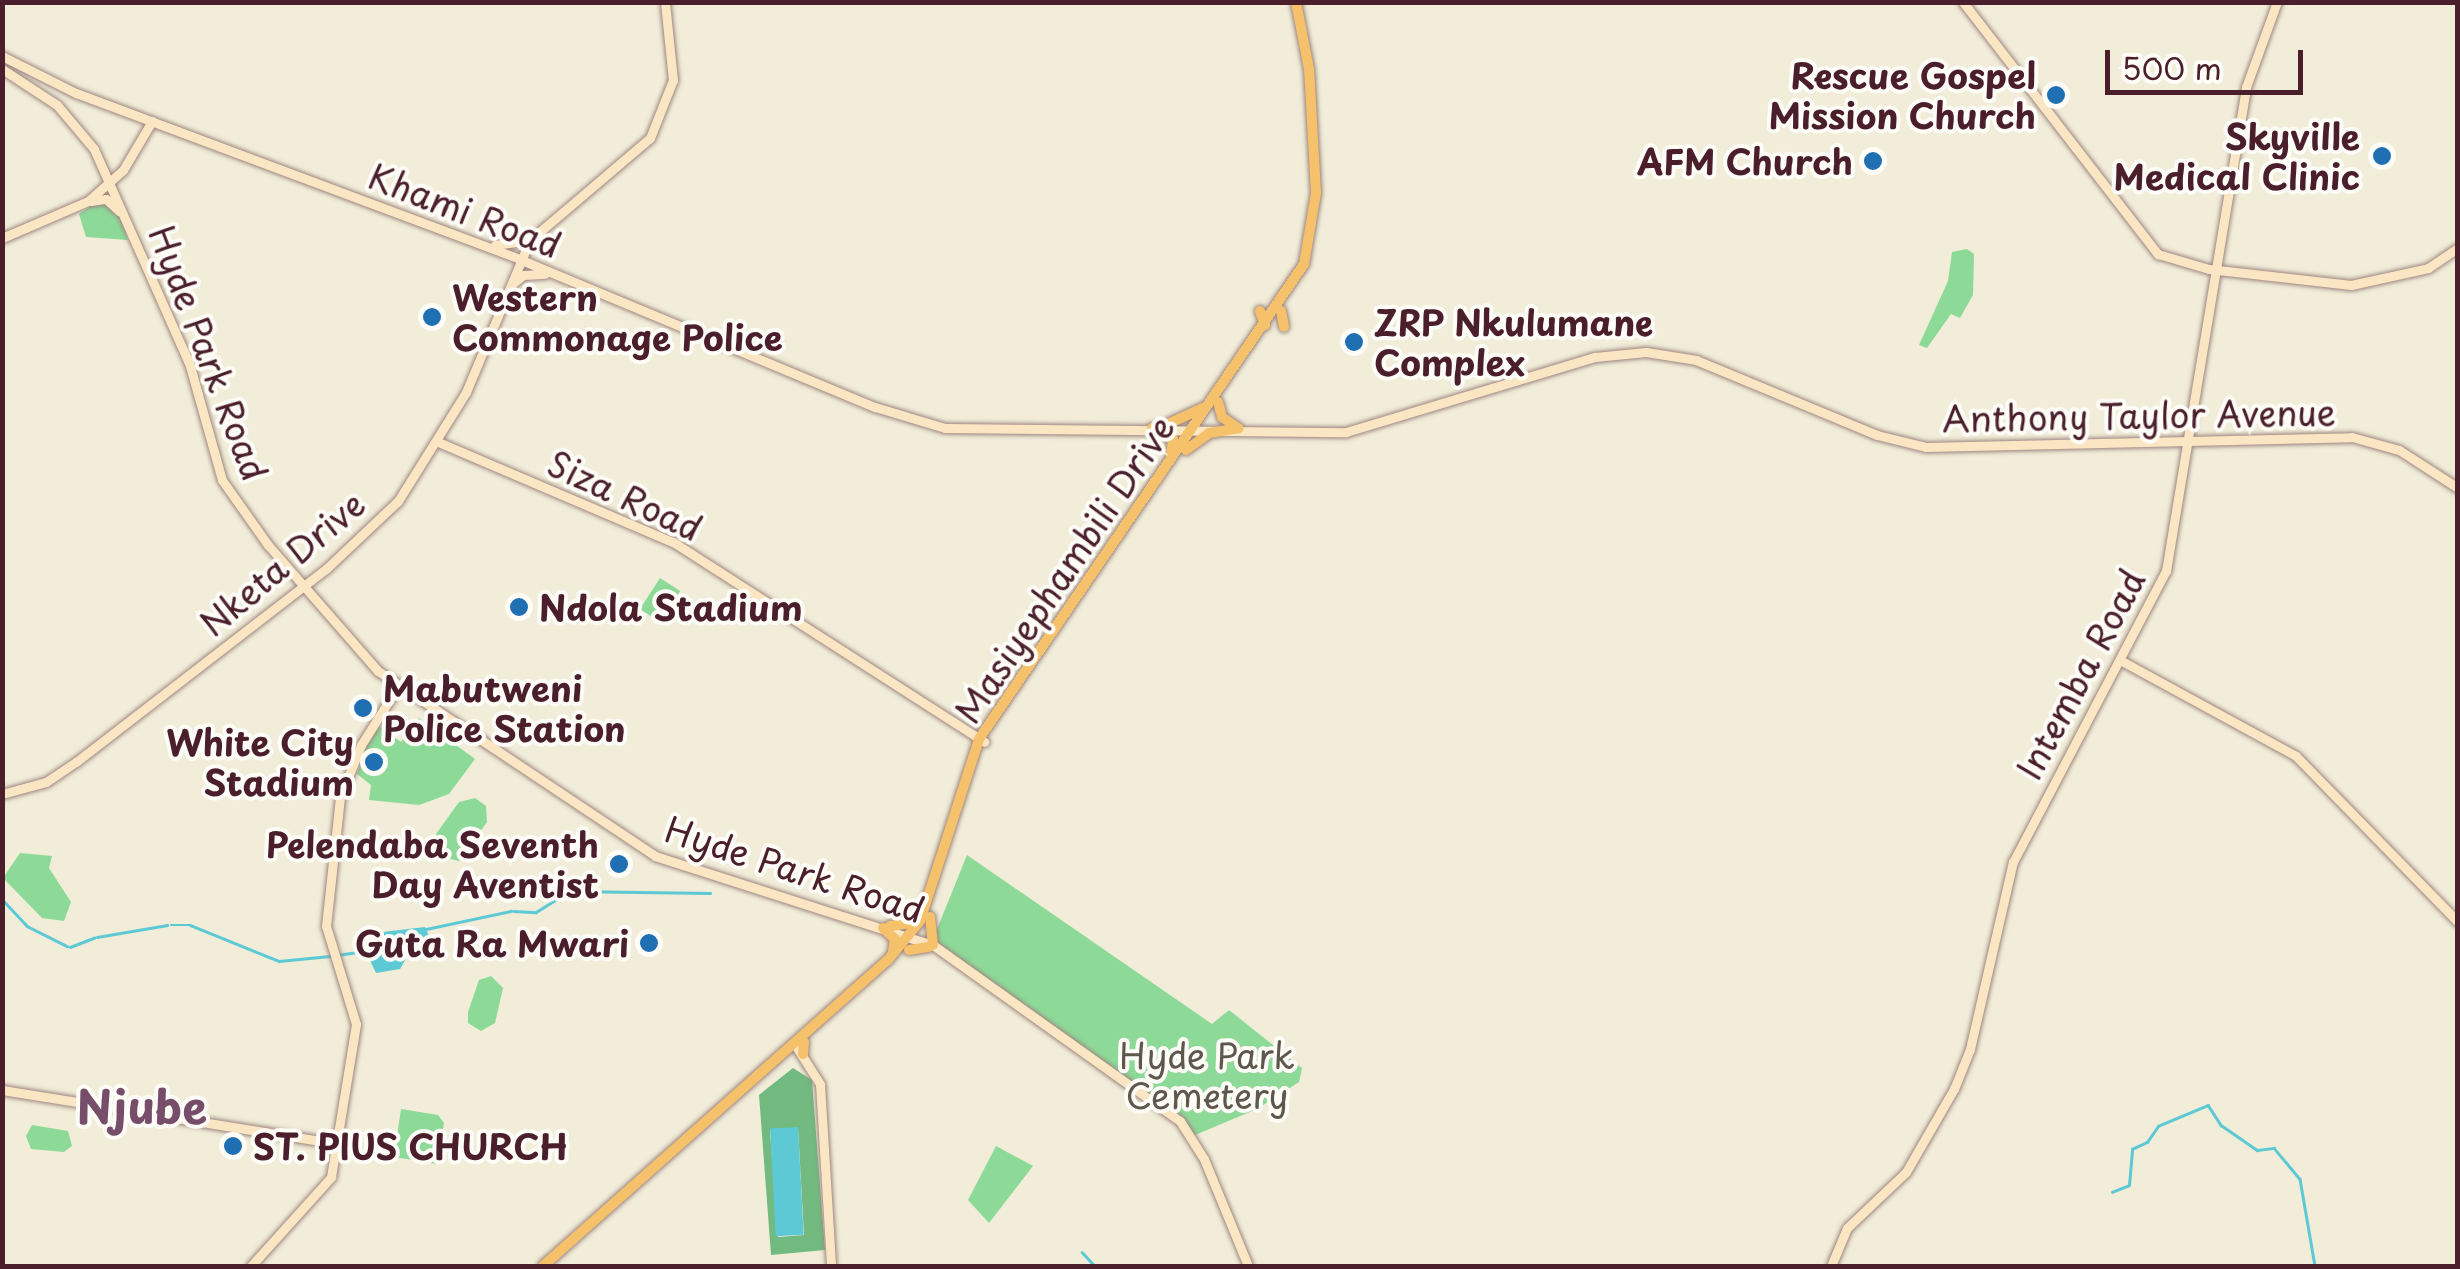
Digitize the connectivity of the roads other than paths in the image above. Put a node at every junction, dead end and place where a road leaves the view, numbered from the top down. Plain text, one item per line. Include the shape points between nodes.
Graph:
1 (665, 2) edge
2 (1299, 2) edge
3 (1963, 2) edge
4 (2276, 2) edge
5 (2, 65) edge
6 (138, 121) junction
7 (153, 125) junction
8 (144, 138) junction
9 (94, 150) junction
10 (132, 158) junction
11 (98, 164) junction
12 (109, 184) junction
13 (88, 201) junction
14 (120, 213) junction
15 (2, 238) edge
16 (530, 240) junction
17 (473, 241) junction
18 (2458, 248) edge
19 (501, 258) junction
20 (518, 261) junction
21 (2216, 270) junction
22 (545, 274) junction
23 (508, 286) junction
24 (1279, 309) junction
25 (1268, 326) junction
26 (1216, 400) junction
27 (1156, 428) junction
28 (1198, 428) junction
29 (1239, 428) junction
30 (1099, 430) junction
31 (2187, 440) junction
32 (438, 442) junction
33 (1186, 450) junction
34 (1167, 466) junction
35 (2458, 488) edge
36 (303, 588) junction
37 (2120, 660) junction
38 (395, 691) junction
39 (981, 741) junction
40 (2, 794) edge
41 (925, 919) junction
42 (2458, 922) edge
43 (886, 927) junction
44 (913, 939) junction
45 (931, 946) junction
46 (888, 961) junction
47 (800, 1047) junction
48 (2, 1090) edge
49 (338, 1144) junction
50 (251, 1266) edge
51 (543, 1266) edge
52 (552, 1266) edge
53 (831, 1266) edge
54 (1248, 1266) edge
55 (1831, 1266) edge

1 - 16 street via 673,80 654,132 629,162
2 - 24 main road, Masiyephambili Drive via 1311,46 1320,212 1308,266
3 - 21 street via 2150,248 2181,264
4 - 21 street, Intemba Road via 2246,86
5 - 6 street
5 - 7 street, Khami Road
5 - 9 street, Hyde Park Road via 58,105
5 - 11 street, Hyde Park Road via 51,105
6 - 7 street
6 - 8 street
7 - 8 street
7 - 17 street, Khami Road
7 - 19 street, Khami Road
8 - 10 street
9 - 10 street via 116,167
9 - 12 street, Hyde Park Road
10 - 12 street
11 - 12 street, Hyde Park Road
11 - 13 street via 100,186
12 - 13 street
12 - 14 street, Hyde Park Road
12 - 36 street, Hyde Park Road via 194,375 222,480
13 - 14 street via 106,199
13 - 15 street
14 - 36 street, Hyde Park Road via 193,382 218,479
16 - 17 street via 510,248
16 - 20 street, Nketa Drive
17 - 20 street, Khami Road
18 - 21 street via 2428,268 2374,284 2308,285
19 - 20 street, Khami Road
19 - 23 street
20 - 22 street, Khami Road
20 - 23 street, Nketa Drive
20 - 30 street, Khami Road via 918,423 978,431
21 - 31 street, Intemba Road
22 - 23 street via 523,274
22 - 30 street, Khami Road via 916,428 977,436
23 - 32 street, Nketa Drive via 466,392
24 - 25 main road, Masiyephambili Drive
24 - 25 main road via 1285,327
24 - 25 main road via 1259,310
25 - 26 main road, Masiyephambili Drive
26 - 27 main road via 1184,422
26 - 28 main road, Masiyephambili Drive
26 - 29 main road via 1222,417
27 - 28 street, Anthony Taylor Avenue
27 - 30 street, Anthony Taylor Avenue
27 - 34 main road via 1174,443
28 - 29 street, Anthony Taylor Avenue
28 - 33 main road, Masiyephambili Drive
28 - 34 main road, Masiyephambili Drive
29 - 31 street, Anthony Taylor Avenue via 1366,430 1595,357 1635,351 1696,360 1876,435 1926,447
29 - 33 main road via 1209,433
31 - 35 street, Anthony Taylor Avenue via 2369,440 2416,459
31 - 37 street, Intemba Road via 2168,564
32 - 36 street, Nketa Drive via 398,501
32 - 39 street, Siza Road via 673,542
33 - 39 main road, Masiyephambili Drive
34 - 39 main road, Masiyephambili Drive
36 - 38 street, Hyde Park Road
36 - 40 street, Nketa Drive via 61,773
36 - 43 street, Hyde Park Road via 398,688 655,856
37 - 42 street via 2292,752
37 - 55 street, Intemba Road via 2013,862 1954,1089 1909,1167 1851,1223
38 - 43 street, Hyde Park Road via 653,859
38 - 49 street via 366,734 340,797 326,926 356,1024
39 - 41 main road, Masiyephambili Drive
41 - 43 main road
41 - 44 main road, Masiyephambili Drive
41 - 45 main road
43 - 44 street, Hyde Park Road
43 - 46 main road via 896,941
44 - 45 main road
44 - 46 main road, Masiyephambili Drive
44 - 47 main road, Masiyephambili Drive
45 - 54 street, Hyde Park Road via 1180,1120 1204,1159
46 - 47 main road, Masiyephambili Drive
47 - 51 main road, Masiyephambili Drive
47 - 52 main road, Masiyephambili Drive
47 - 53 street via 820,1084
48 - 49 street
49 - 50 street via 330,1177

